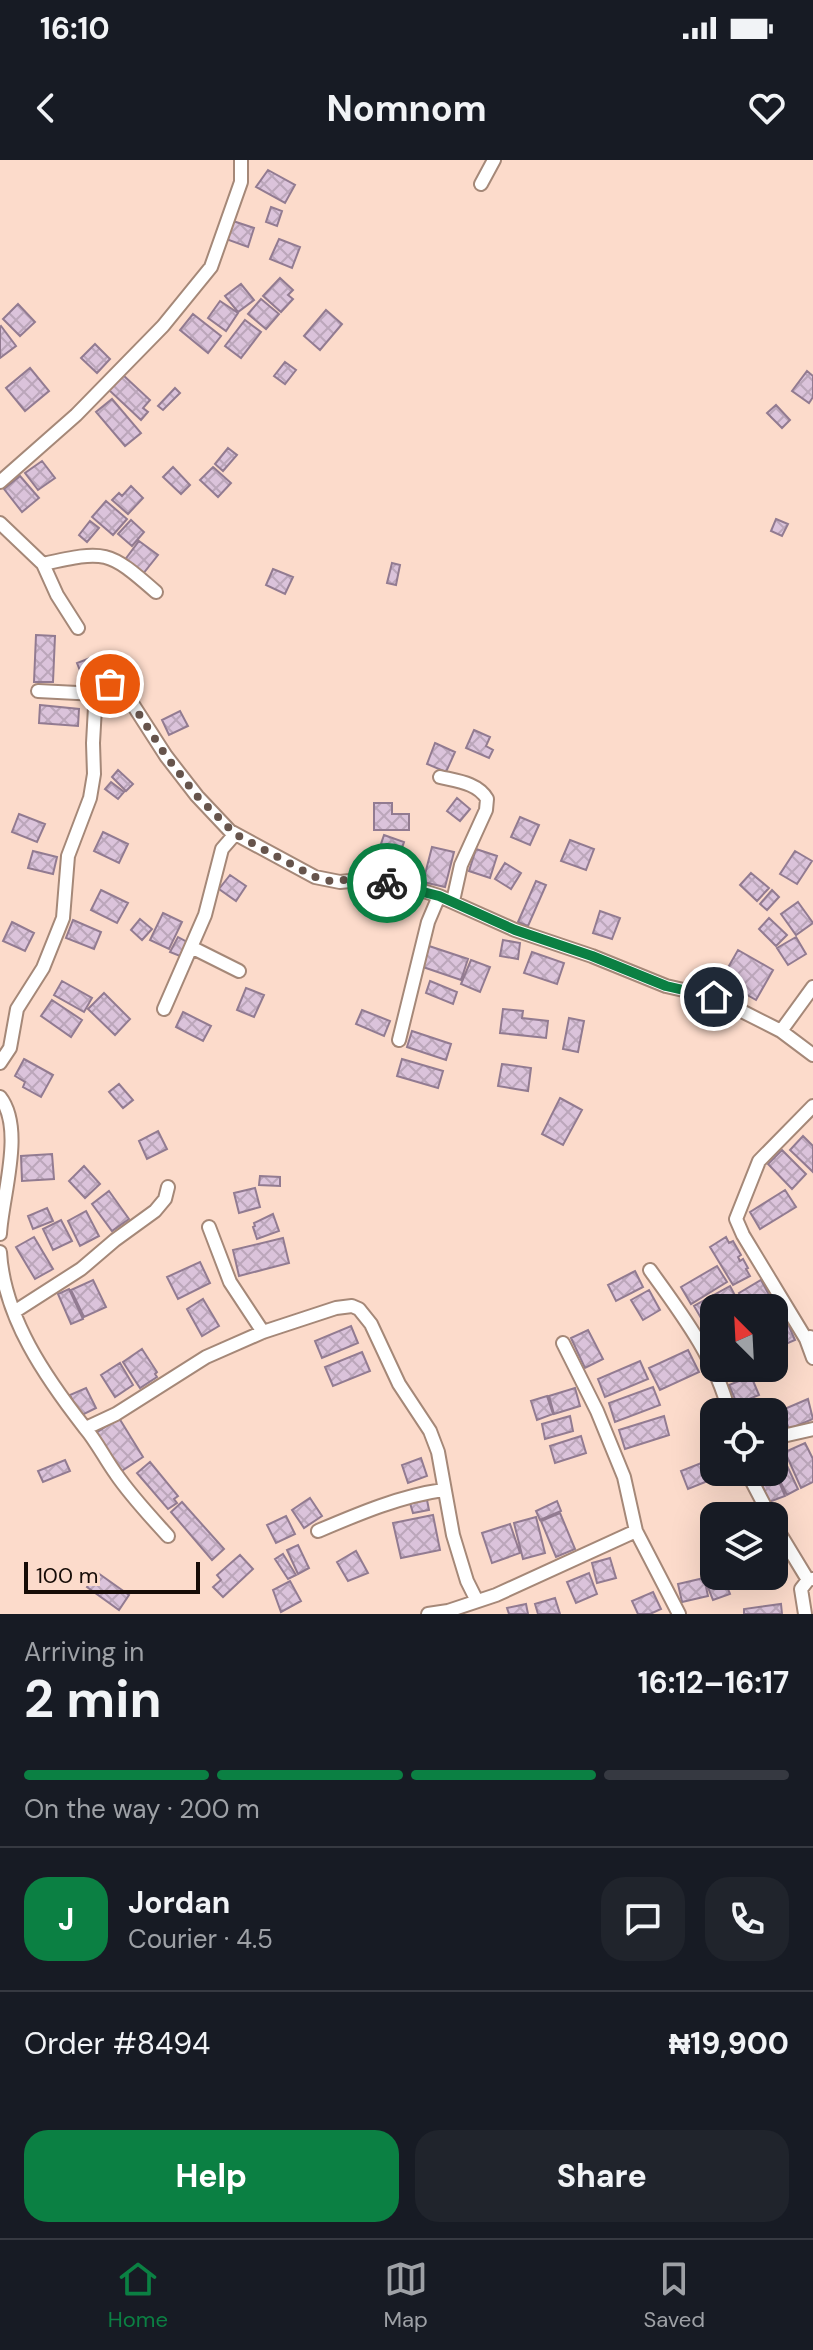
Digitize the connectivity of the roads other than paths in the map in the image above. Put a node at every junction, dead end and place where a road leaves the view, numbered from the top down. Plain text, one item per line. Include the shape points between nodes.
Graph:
1 (241, 160) edge
2 (494, 160) edge
3 (481, 184) dead end
4 (0, 482) edge
5 (0, 523) edge
6 (43, 564) junction
7 (156, 592) dead end
8 (78, 628) dead end
9 (38, 691) dead end
10 (97, 694) junction
11 (440, 777) dead end
12 (235, 834) junction
13 (439, 896) junction
14 (453, 901) junction
15 (191, 947) junction
16 (239, 971) dead end
17 (813, 987) edge
18 (164, 1009) dead end
19 (781, 1031) junction
20 (399, 1040) dead end
21 (813, 1055) edge
22 (0, 1063) edge
23 (0, 1097) edge
24 (813, 1106) edge
25 (168, 1187) dead end
26 (209, 1227) dead end
27 (0, 1234) edge
28 (0, 1252) edge
29 (650, 1270) dead end
30 (14, 1312) junction
31 (263, 1332) junction
32 (809, 1337) edge
33 (563, 1343) dead end
34 (813, 1358) edge
35 (725, 1398) edge
36 (86, 1428) junction
37 (813, 1429) edge
38 (788, 1435) edge
39 (443, 1490) junction
40 (318, 1531) dead end
41 (636, 1531) junction
42 (168, 1536) dead end
43 (788, 1546) edge
44 (810, 1580) edge
45 (477, 1601) junction
46 (428, 1614) edge
47 (679, 1614) edge
48 (805, 1614) edge

1 - 4 street via 241,182 211,267 163,326 76,415
2 - 3 street
5 - 6 street
6 - 7 street via 83,555 112,557
6 - 8 street
9 - 10 street
10 - 12 street via 96,689 110,684 124,692 197,796
10 - 22 street via 94,774 68,856 63,918 43,968 17,1009 10,1048
11 - 14 street via 474,786 487,799
12 - 13 street via 315,877 340,882 370,879
12 - 15 street via 222,849
13 - 14 street
13 - 20 street
14 - 19 street via 666,986 714,997
15 - 16 street
15 - 18 street
17 - 19 street
19 - 21 street
23 - 27 street via 13,1139
24 - 32 street via 759,1161 736,1219
25 - 30 street via 155,1211 81,1269
26 - 31 street via 230,1282
28 - 30 street
29 - 35 street via 685,1319
30 - 36 street via 58,1395
31 - 36 street via 206,1357
31 - 39 street via 336,1308 352,1306 364,1314 430,1431
32 - 34 street
33 - 41 street via 624,1477
36 - 42 street via 128,1491
37 - 38 street
39 - 40 street via 386,1504
39 - 45 street via 460,1560
41 - 45 street
41 - 47 street
43 - 44 street
44 - 48 street via 801,1589
45 - 46 street

